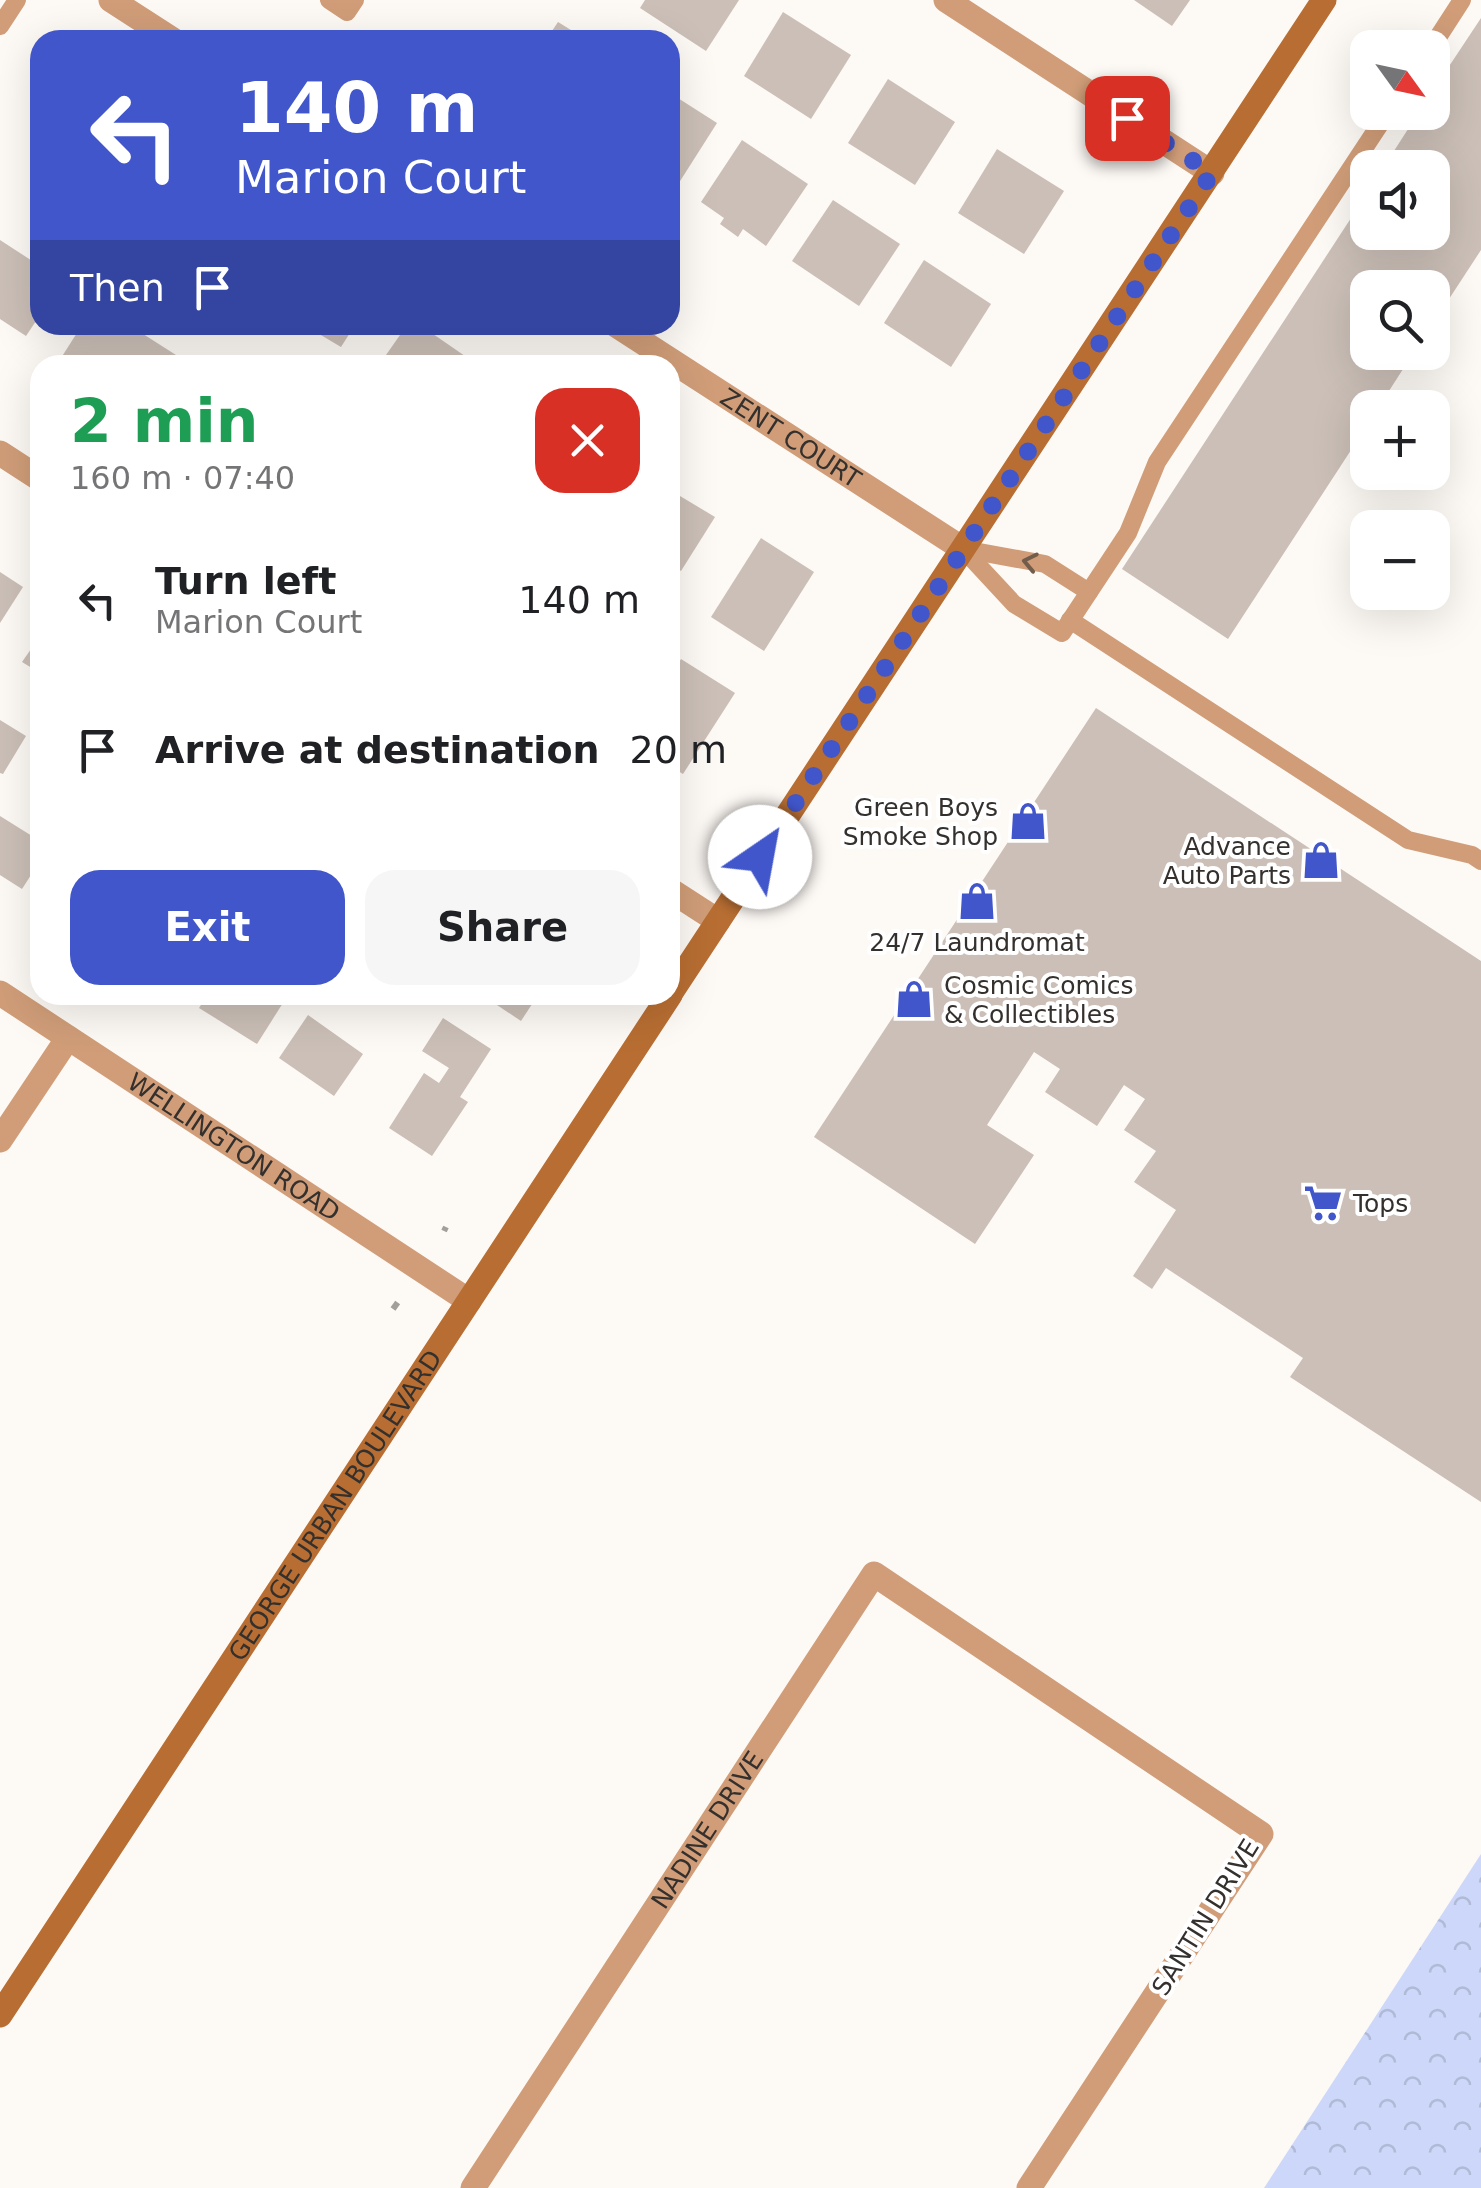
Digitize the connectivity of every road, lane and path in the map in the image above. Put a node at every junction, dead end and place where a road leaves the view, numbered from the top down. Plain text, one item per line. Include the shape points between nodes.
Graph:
1 (17, 0) edge
2 (111, 0) edge
3 (329, 0) edge
4 (355, 0) edge
5 (946, 0) edge
6 (1324, 0) edge
7 (1462, 0) edge
8 (0, 26) edge
9 (158, 30) edge
10 (1443, 30) edge
11 (1376, 130) edge
12 (1212, 173) junction
13 (631, 335) edge
14 (662, 355) edge
15 (680, 366) edge
16 (0, 452) edge
17 (30, 472) edge
18 (963, 549) junction
19 (1090, 592) junction
20 (1066, 627) junction
21 (1481, 861) edge
22 (680, 896) edge
23 (718, 921) junction
24 (680, 980) edge
25 (0, 993) edge
26 (663, 1005) edge
27 (68, 1038) junction
28 (0, 1140) edge
29 (469, 1301) junction
30 (973, 1640) joint
31 (0, 2015) edge
32 (473, 2188) edge
33 (1029, 2188) edge

1 - 8 lane
2 - 9 street
3 - 4 lane via 347,12
5 - 12 street
6 - 12 street, GEORGE URBAN BOULEVARD
7 - 10 lane
11 - 19 lane via 1156,462 1128,533
12 - 18 street, GEORGE URBAN BOULEVARD
13 - 14 street, ZENT COURT
15 - 18 street, ZENT COURT
16 - 17 street
19 -> 18 lane via 1045,564
18 - 20 lane via 1014,604
18 - 23 street, GEORGE URBAN BOULEVARD
19 - 20 lane
20 - 21 lane via 1408,840
22 - 23 street
23 - 24 street, GEORGE URBAN BOULEVARD
25 - 27 street, WELLINGTON ROAD
26 - 29 street, GEORGE URBAN BOULEVARD
27 - 28 street
27 - 29 street, WELLINGTON ROAD
29 - 31 street, GEORGE URBAN BOULEVARD
30 - 32 street, NADINE DRIVE via 874,1574
30 - 33 street, SANTIN DRIVE via 1261,1834

